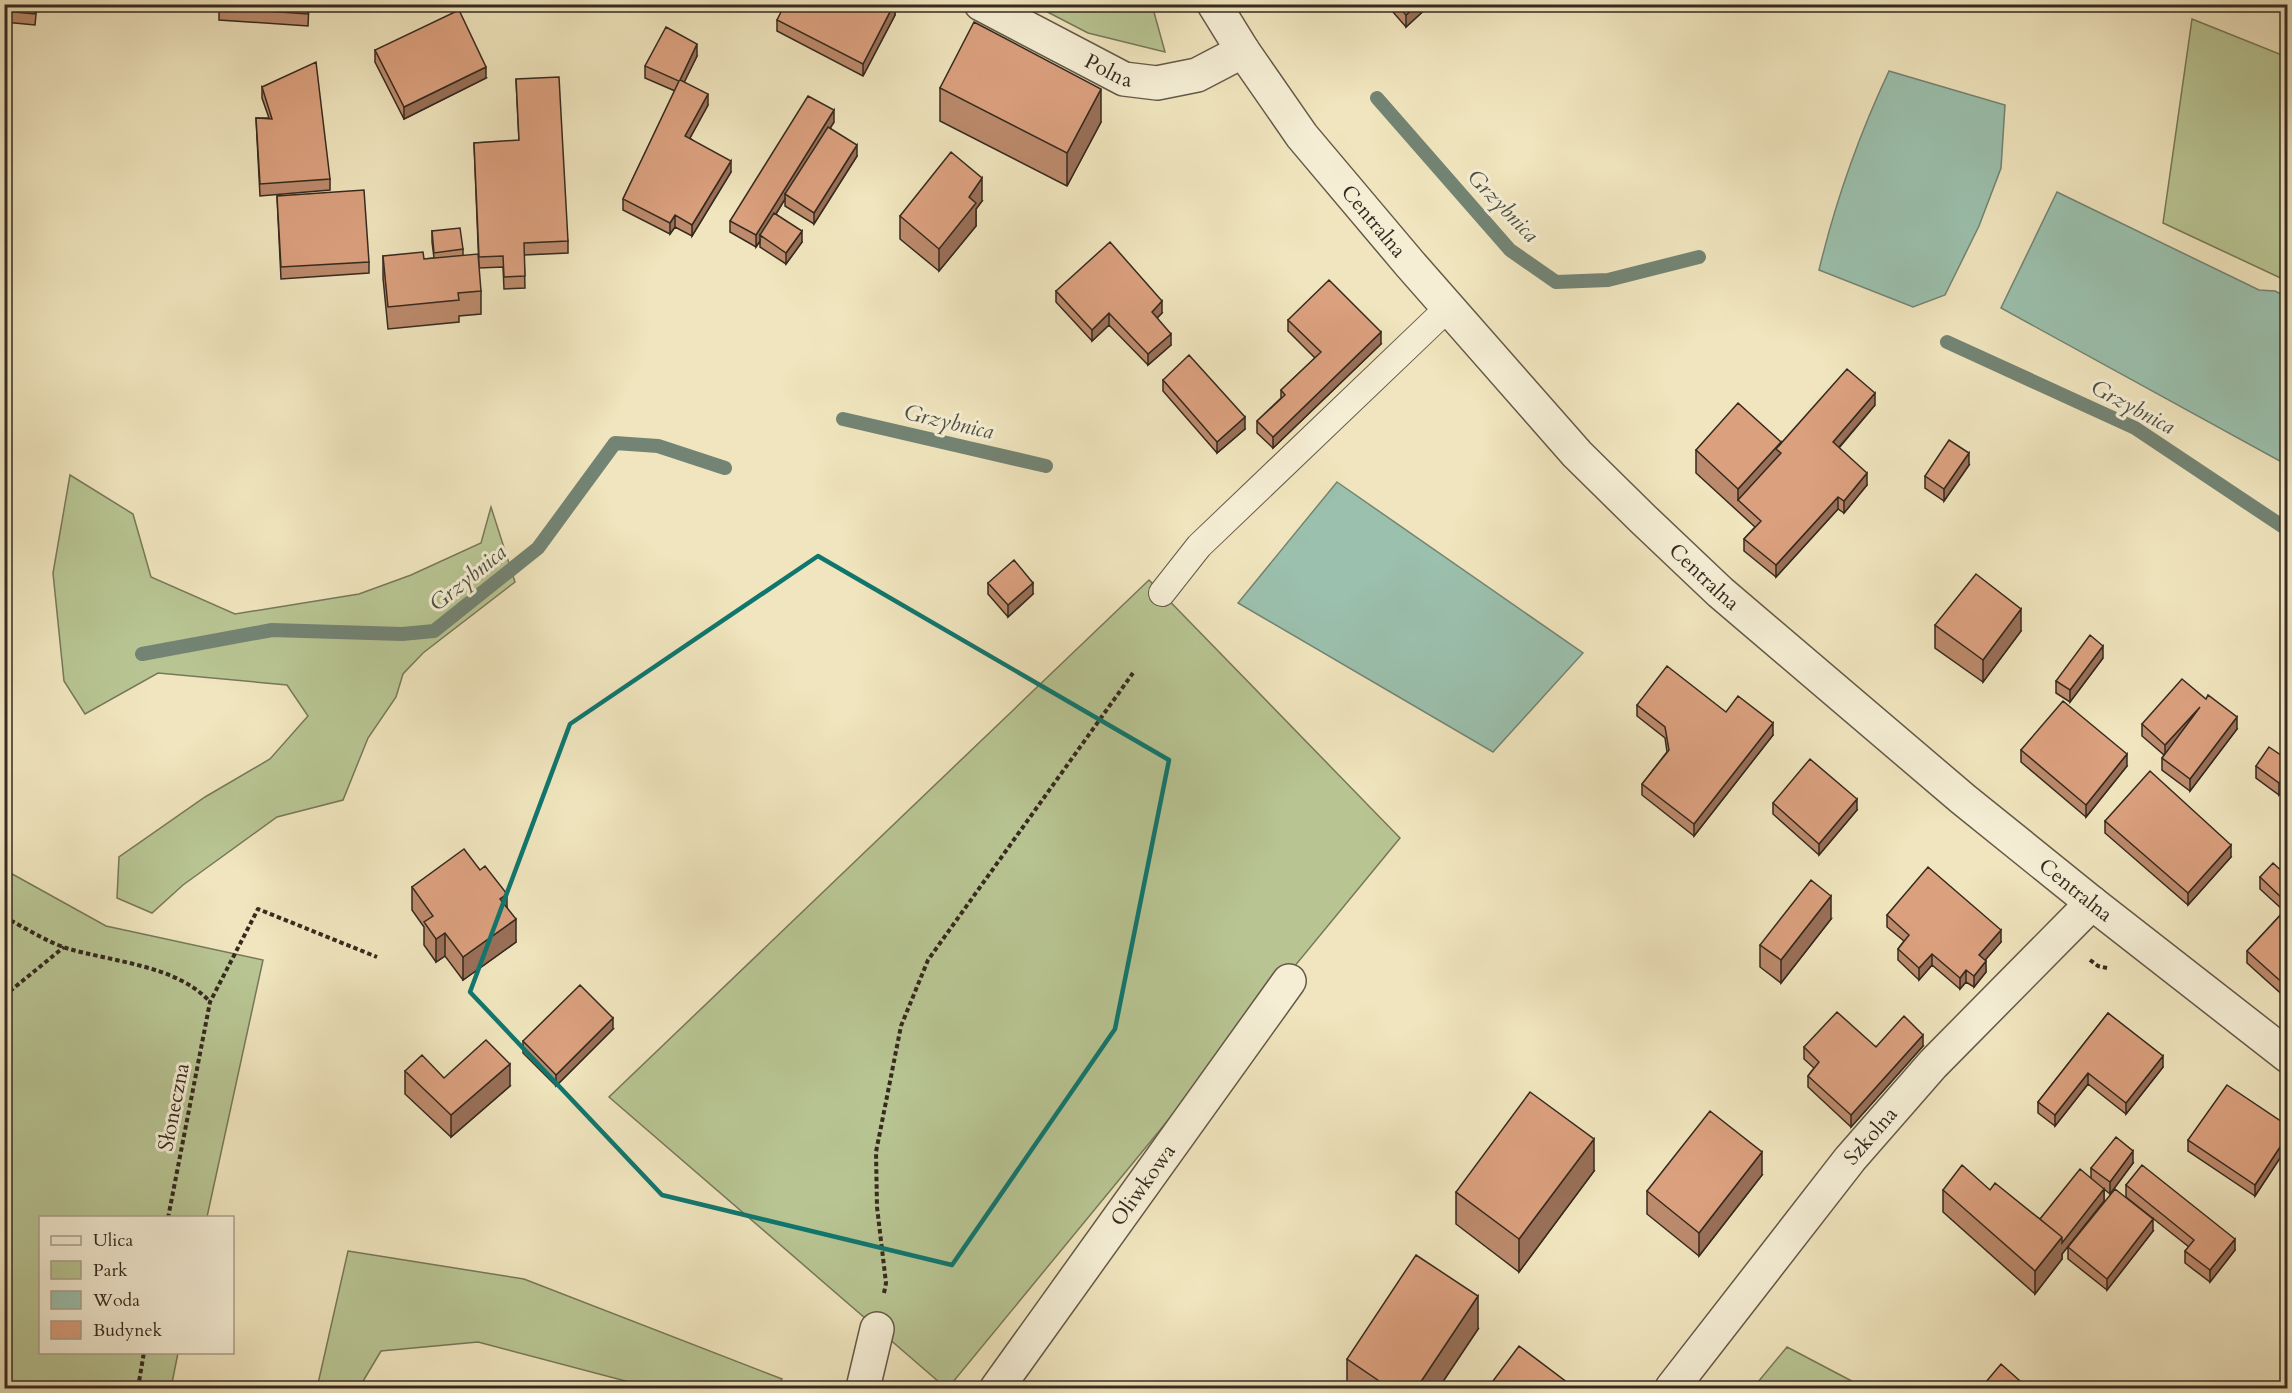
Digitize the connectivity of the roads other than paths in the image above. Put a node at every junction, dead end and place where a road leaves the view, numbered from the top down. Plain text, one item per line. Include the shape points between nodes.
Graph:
1 (981, 4) edge
2 (1215, 4) edge
3 (1243, 51) junction
4 (1449, 308) junction
5 (1162, 594) dead end
6 (2092, 903) junction
7 (1289, 981) dead end
8 (2288, 1056) edge
9 (877, 1329) road end
10 (863, 1389) edge
11 (997, 1389) edge
12 (1672, 1389) edge

1 - 3 street, Polna via 1124,78 1157,83 1197,75
2 - 3 street, Centralna
3 - 4 street, Centralna via 1302,136
4 - 5 lane via 1199,546
4 - 6 street, Centralna via 1577,454 1720,592
6 - 8 street, Centralna
6 - 12 street, Szkolna via 1933,1064 1858,1150
7 - 11 street, Oliwkowa
9 - 10 street

